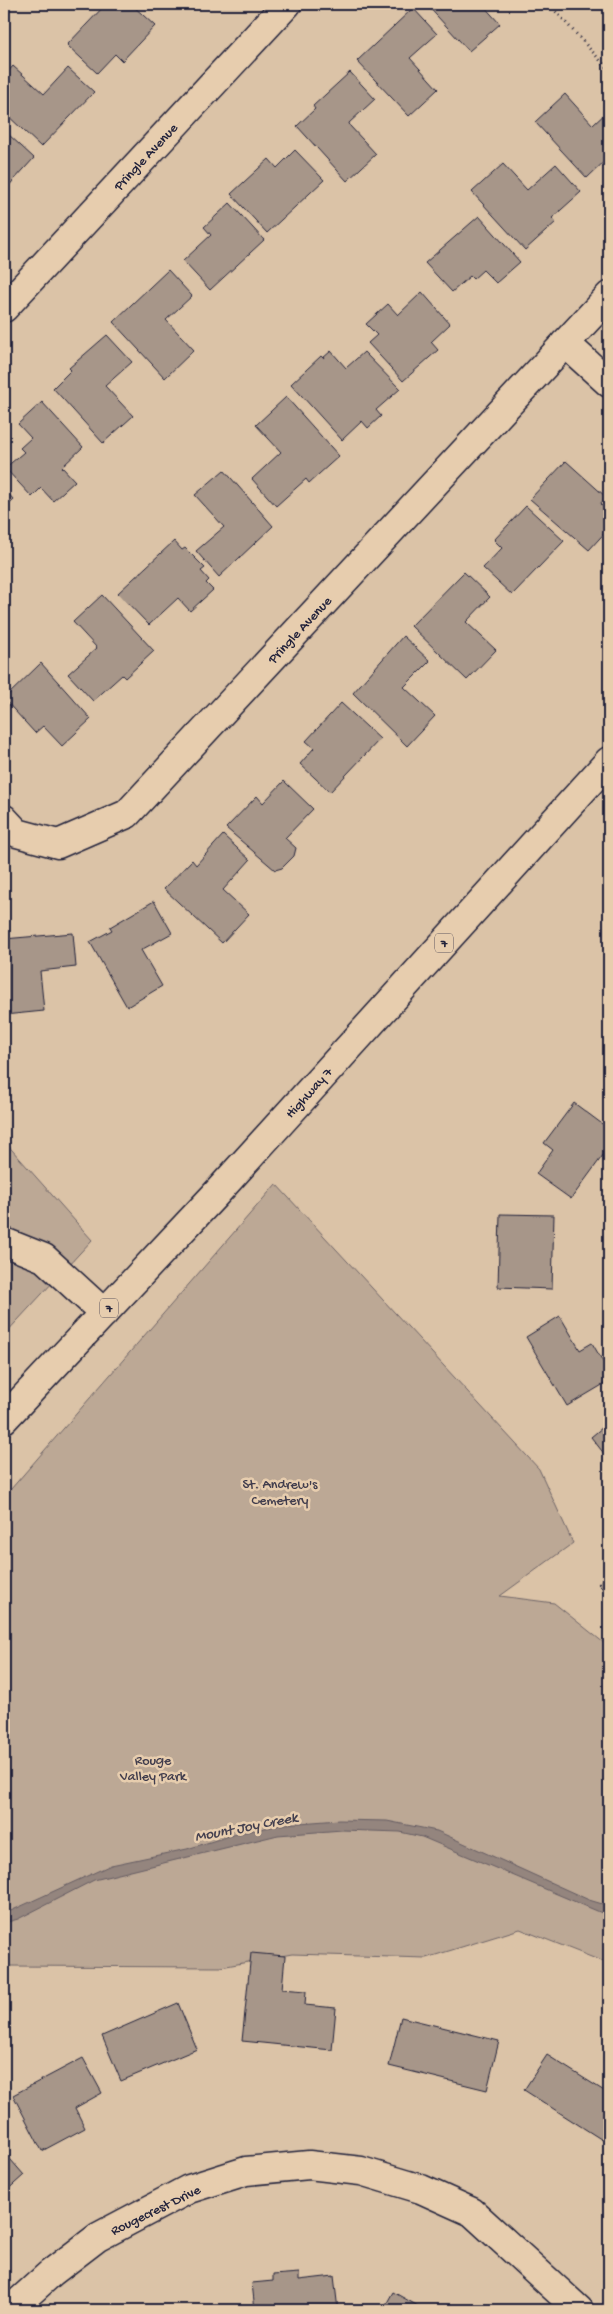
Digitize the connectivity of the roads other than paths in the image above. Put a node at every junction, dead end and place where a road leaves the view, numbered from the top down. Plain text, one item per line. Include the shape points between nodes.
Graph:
1 (287, 4) edge
2 (609, 296) edge
3 (4, 308) edge
4 (565, 343) junction
5 (609, 384) edge
6 (609, 761) edge
7 (4, 819) edge
8 (4, 1242) edge
9 (104, 1313) junction
10 (4, 1419) edge
11 (10, 2310) edge
12 (579, 2310) edge

1 - 3 street, Pringle Avenue
2 - 4 street, Pringle Avenue
4 - 5 street
4 - 7 street, Pringle Avenue via 127,814 58,844 17,832
6 - 9 street, Highway 7 / 7
8 - 9 street via 44,1258
9 - 10 street, Highway 7 / 7
11 - 12 street, Rougecrest Drive via 98,2237 189,2189 246,2171 309,2165 362,2171 421,2189 472,2212

